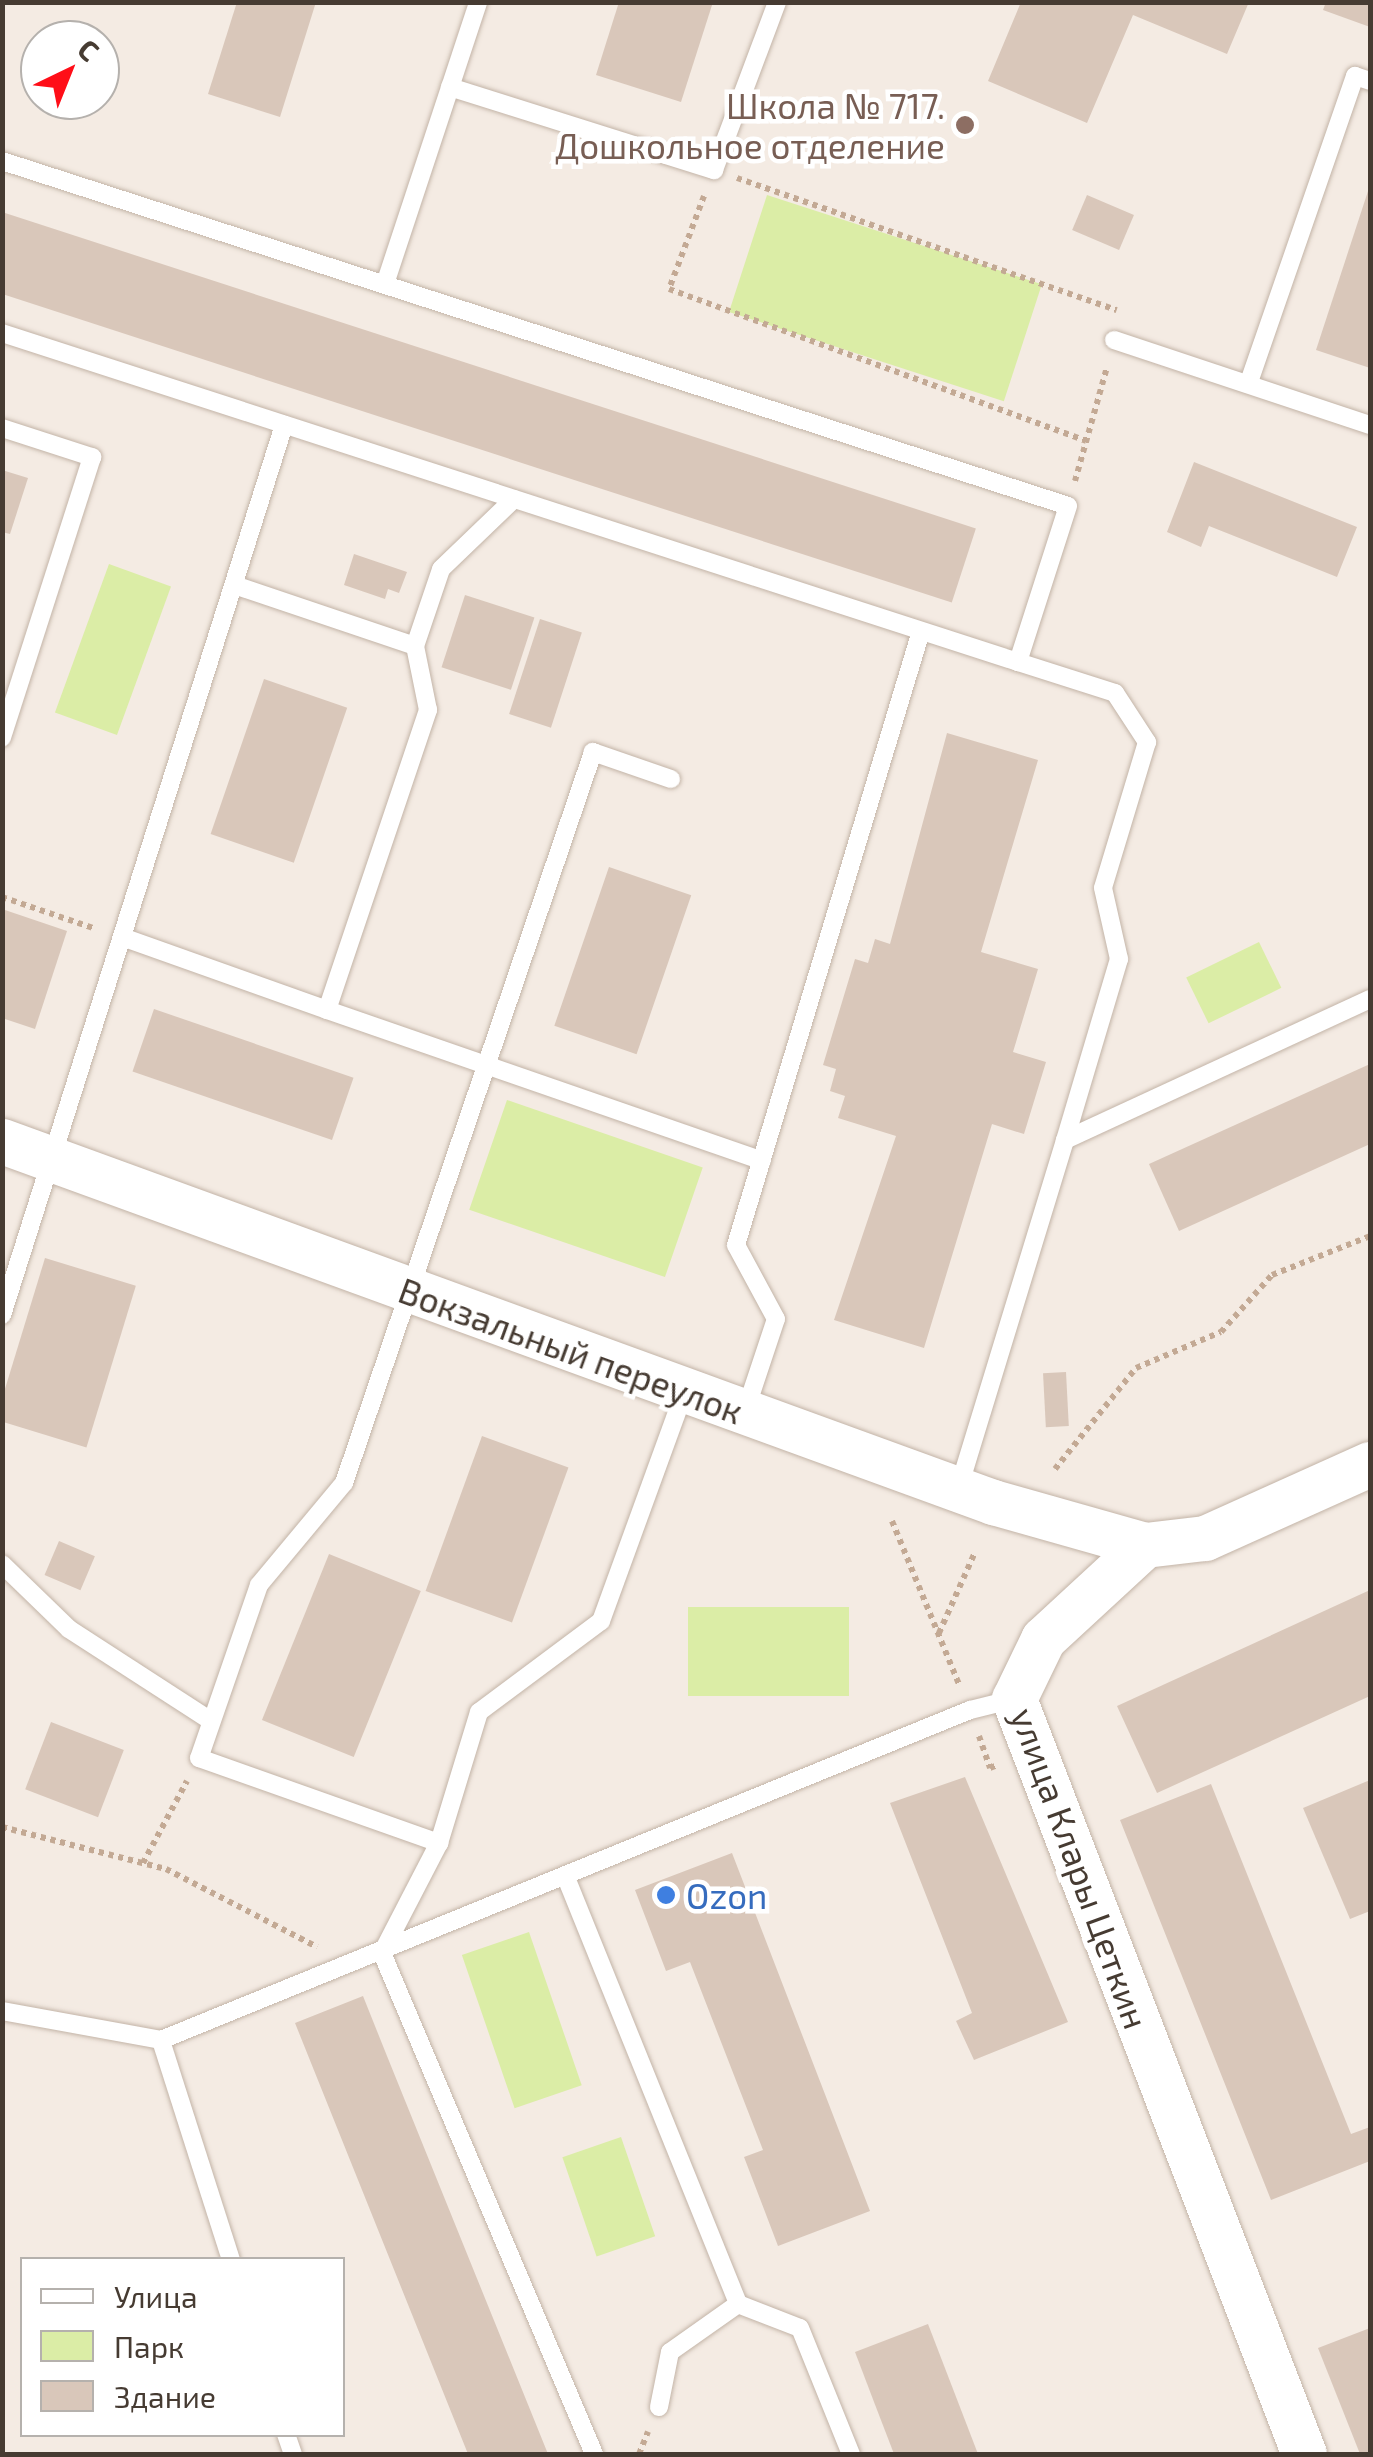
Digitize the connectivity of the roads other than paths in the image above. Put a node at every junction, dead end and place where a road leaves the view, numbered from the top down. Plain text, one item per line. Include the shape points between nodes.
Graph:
1 (478, 2) edge
2 (777, 2) edge
3 (1370, 82) edge
4 (450, 87) junction
5 (2, 161) edge
6 (385, 284) junction
7 (2, 334) edge
8 (1114, 340) road end
9 (1249, 382) junction
10 (1370, 424) edge
11 (284, 425) junction
12 (2, 428) edge
13 (514, 499) junction
14 (234, 585) junction
15 (921, 631) junction
16 (415, 646) junction
17 (1018, 662) junction
18 (2, 738) edge
19 (670, 779) dead end
20 (125, 938) junction
21 (1370, 999) edge
22 (328, 1010) junction
23 (487, 1066) junction
24 (1065, 1140) junction
25 (2, 1141) edge
26 (56, 1160) junction
27 (762, 1161) junction
28 (410, 1293) junction
29 (2, 1315) edge
30 (685, 1390) junction
31 (746, 1412) junction
32 (1370, 1464) edge
33 (958, 1490) junction
34 (1145, 1545) junction
35 (2, 1564) edge
36 (1014, 1700) junction
37 (212, 1721) junction
38 (438, 1843) junction
39 (567, 1880) junction
40 (382, 1953) junction
41 (2, 2011) edge
42 (161, 2040) junction
43 (230, 2257) edge
44 (738, 2304) junction
45 (659, 2408) dead end
46 (594, 2454) edge
47 (851, 2454) edge
48 (1304, 2454) edge

1 - 4 lane
2 - 4 lane via 714,170
3 - 9 lane via 1354,76
4 - 6 lane
5 - 6 lane
6 - 17 lane via 1068,506
7 - 11 lane
8 - 9 lane
9 - 10 lane
11 - 13 lane
11 - 14 lane
12 - 18 lane via 92,457
13 - 15 lane
13 - 16 lane via 440,569
14 - 16 lane
14 - 20 lane
15 - 17 lane
15 - 27 lane
16 - 22 lane via 428,710
17 - 24 lane via 1115,693 1147,742 1103,888 1120,959
19 - 23 lane via 593,752
20 - 22 lane
20 - 26 lane
21 - 24 lane
22 - 23 lane
23 - 27 lane
23 - 28 lane
24 - 33 lane
25 - 26 street, Вокзальный переулок
26 - 28 street, Вокзальный переулок
26 - 29 lane
27 - 31 lane via 736,1244 776,1318
28 - 30 street, Вокзальный переулок
28 - 37 lane via 344,1483 258,1586
30 - 31 street, Вокзальный переулок
30 - 38 lane via 601,1622 479,1712
31 - 33 street, Вокзальный переулок
32 - 34 street via 1205,1538
33 - 34 street, Вокзальный переулок
34 - 36 street, улица Клары Цеткин via 1043,1639
35 - 37 lane via 68,1628
36 - 39 lane via 970,1710
36 - 48 street, улица Клары Цеткин
37 - 38 lane via 199,1758
38 - 40 lane
39 - 40 lane
39 - 44 lane
40 - 42 lane
40 - 46 lane
41 - 42 lane
42 - 43 lane
44 - 45 lane via 670,2352
44 - 47 lane via 800,2328

